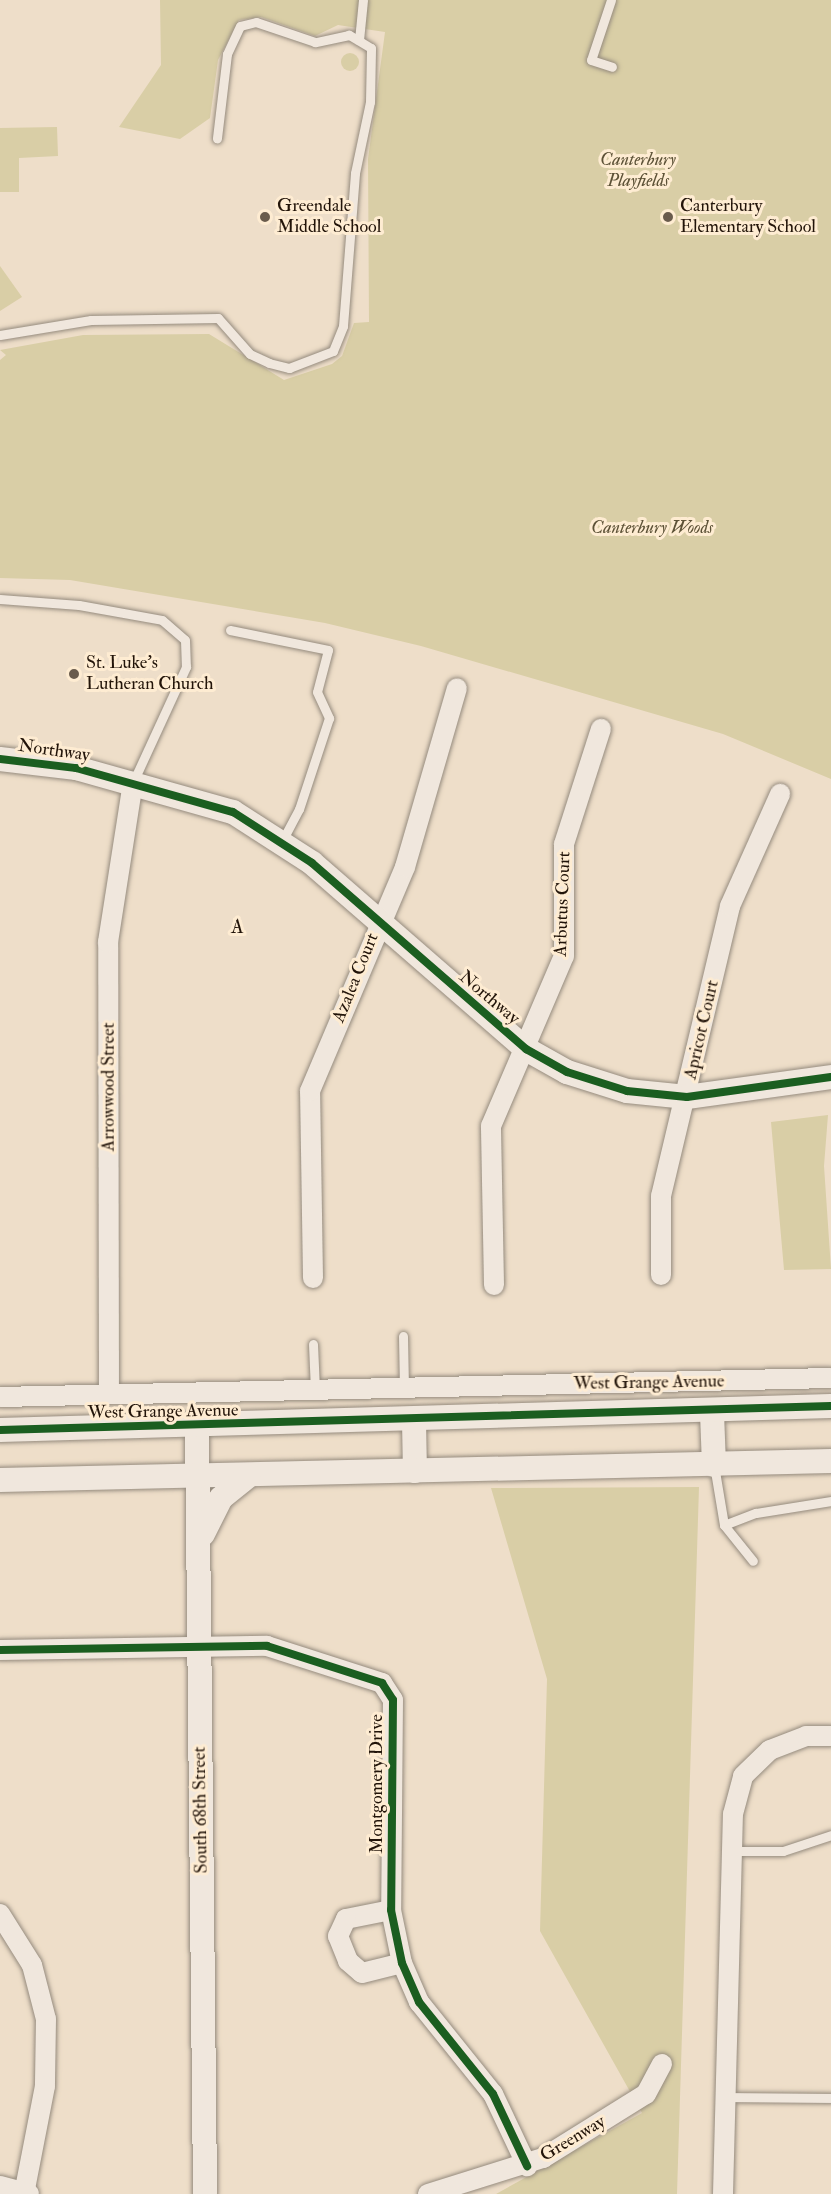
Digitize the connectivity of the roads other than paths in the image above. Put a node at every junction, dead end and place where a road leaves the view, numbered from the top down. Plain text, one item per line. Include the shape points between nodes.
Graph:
1 (363, 0) edge
2 (611, 0) edge
3 (359, 40) junction
4 (612, 67) dead end
5 (217, 138) dead end
6 (0, 335) edge
7 (0, 599) edge
8 (230, 630) dead end
9 (457, 688) dead end
10 (601, 729) dead end
11 (0, 759) edge
12 (133, 782) junction
13 (780, 794) dead end
14 (281, 843) junction
15 (377, 925) junction
16 (526, 1049) junction
17 (831, 1077) edge
18 (687, 1097) junction
19 (661, 1275) dead end
20 (313, 1278) dead end
21 (494, 1285) dead end
22 (403, 1335) dead end
23 (313, 1344) dead end
24 (831, 1378) edge
25 (408, 1388) junction
26 (315, 1390) junction
27 (109, 1394) junction
28 (0, 1397) edge
29 (831, 1406) edge
30 (712, 1413) junction
31 (414, 1421) junction
32 (197, 1426) junction
33 (0, 1430) edge
34 (831, 1452) edge
35 (831, 1461) edge
36 (801, 1462) junction
37 (714, 1465) junction
38 (415, 1471) junction
39 (249, 1474) junction
40 (199, 1476) junction
41 (0, 1480) edge
42 (831, 1501) edge
43 (724, 1525) junction
44 (200, 1542) junction
45 (753, 1561) dead end
46 (200, 1646) junction
47 (0, 1650) edge
48 (831, 1736) edge
49 (831, 1834) edge
50 (730, 1851) junction
51 (392, 1910) junction
52 (0, 1914) edge
53 (402, 1964) junction
54 (662, 2064) dead end
55 (725, 2097) junction
56 (831, 2097) edge
57 (527, 2166) junction
58 (0, 2186) edge
59 (26, 2194) edge
60 (205, 2194) edge
61 (428, 2194) edge
62 (723, 2194) edge

1 - 3 lane
2 - 4 lane via 591,60
3 - 5 lane via 349,35 315,42 256,22 240,26 227,54
3 - 6 lane via 370,48 373,72 355,173 343,326 333,351 289,368 268,363 250,354 218,318 91,320
7 - 12 lane via 79,605 162,620 185,640 186,667
8 - 14 lane via 327,650 317,692 329,718 299,809
9 - 15 street, Azalea Court via 405,867
10 - 16 street, Arbutus Court via 564,844 564,956
11 - 12 street, Northway via 76,768
12 - 14 street, Northway via 233,812
12 - 27 street, Arrowwood Street via 108,942
13 - 18 street, Apricot Court via 730,906
14 - 15 street, Northway via 312,863
15 - 16 street, Northway
15 - 20 street, Azalea Court via 310,1091
16 - 18 street, Northway via 567,1072 627,1091
16 - 21 street, Arbutus Court via 491,1126
17 - 18 street, Northway
18 - 19 street, Apricot Court via 661,1196
22 - 25 lane
23 - 26 lane
24 - 25 street, West Grange Avenue
25 - 26 street, West Grange Avenue
25 - 31 street
26 - 27 street, West Grange Avenue
27 - 28 street, West Grange Avenue
29 - 30 street, West Grange Avenue
30 - 31 street, West Grange Avenue
30 - 37 street
31 - 32 street, West Grange Avenue
31 - 38 street
32 - 33 street, West Grange Avenue
32 - 40 street, South 68th Street
34 - 36 street
35 - 36 street
36 - 37 street
37 - 38 street
37 - 43 lane
38 - 39 street
39 - 40 street
39 - 44 street via 221,1498
40 - 41 street
40 - 44 street, South 68th Street
42 - 43 lane via 756,1513
43 - 45 lane
44 - 46 street, South 68th Street
46 - 47 street, Montgomery Drive
46 - 51 street, Montgomery Drive via 267,1646 382,1683 393,1700
46 - 60 street, South 68th Street
48 - 50 street via 806,1736 770,1750 743,1776
49 - 50 lane via 783,1851
50 - 55 street
51 - 53 street, Montgomery Drive
51 - 53 street via 346,1919 338,1936 348,1960 362,1973
52 - 59 street via 32,1965 46,2019 45,2086
53 - 57 street, Montgomery Drive via 419,2002 494,2094
54 - 57 street, Greenway via 646,2094
55 - 56 lane
55 - 62 street
57 - 61 street, Greenway
58 - 59 street

